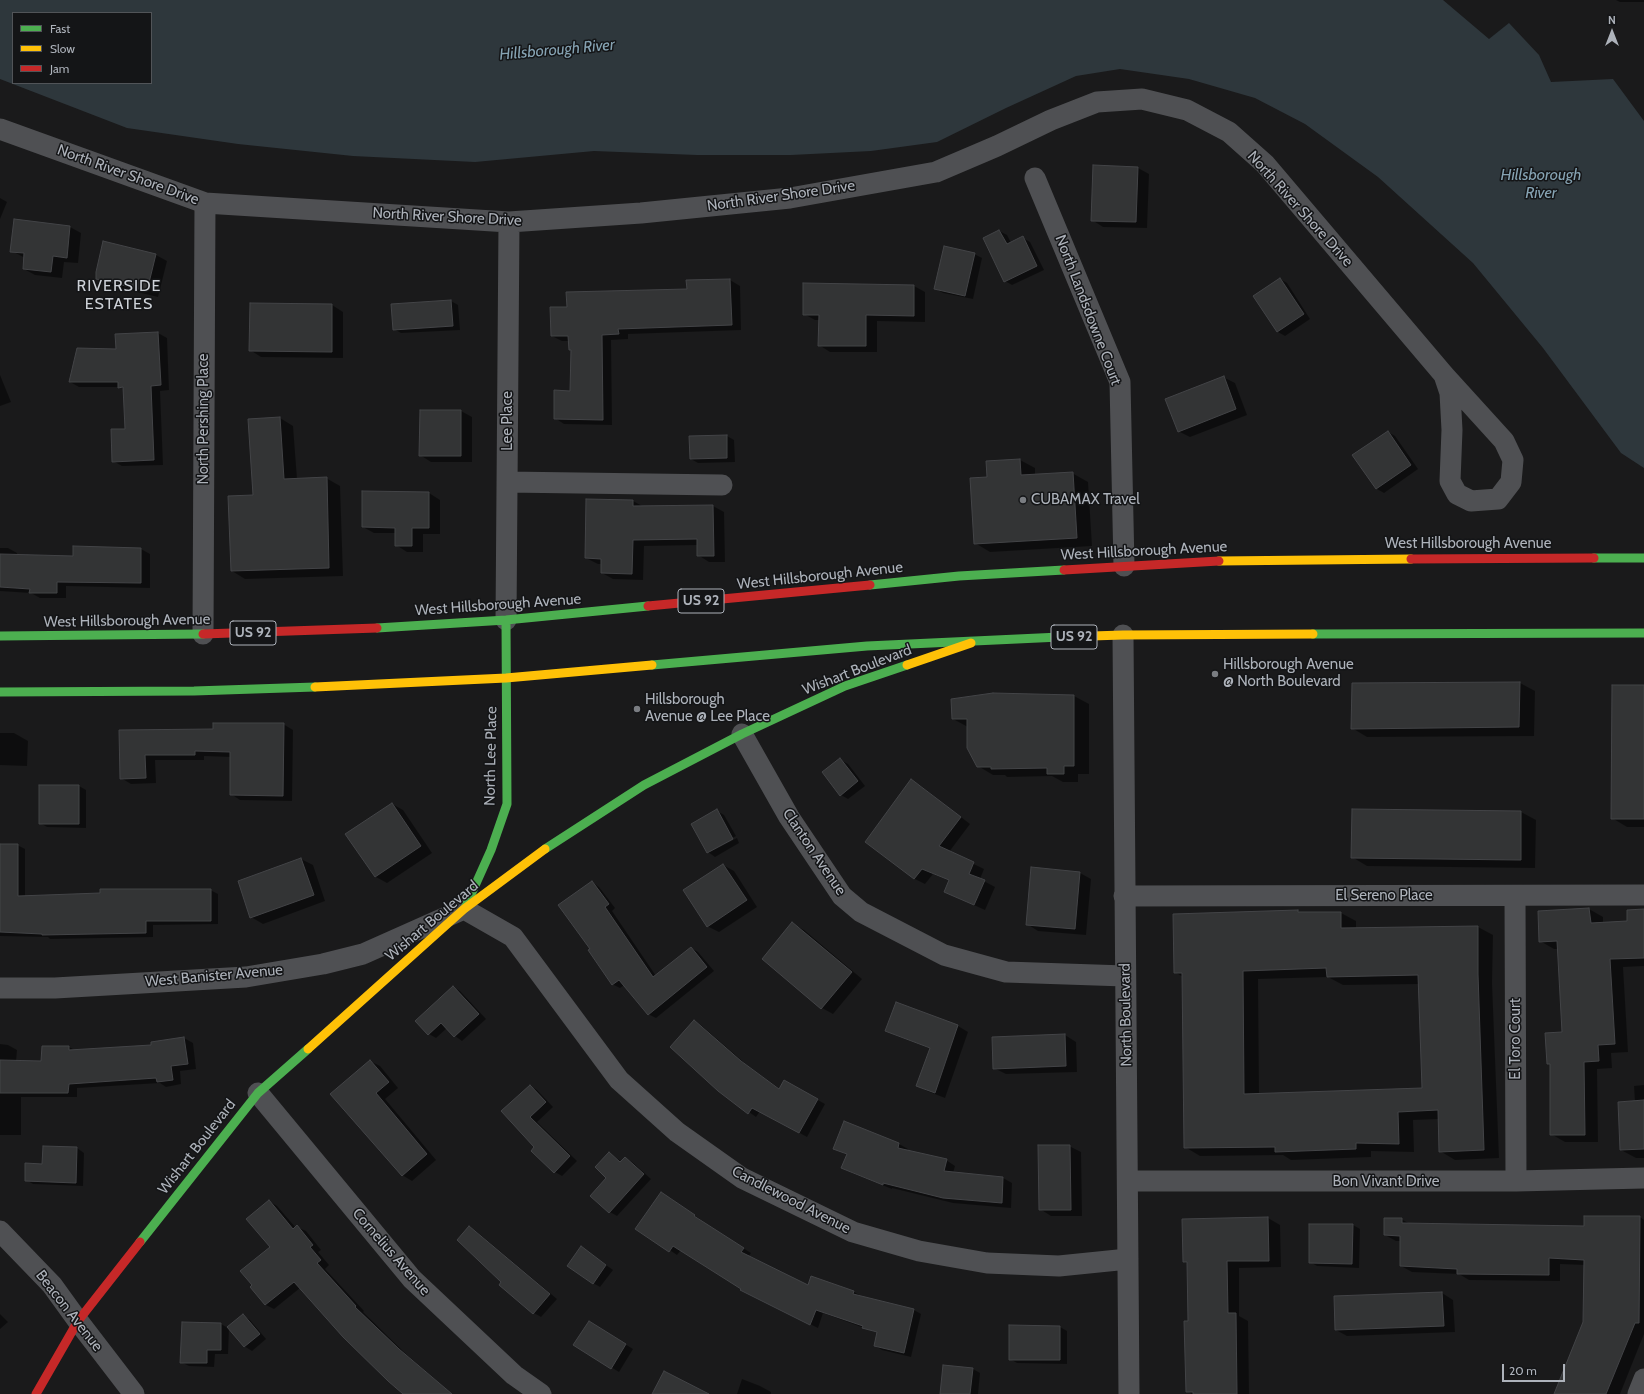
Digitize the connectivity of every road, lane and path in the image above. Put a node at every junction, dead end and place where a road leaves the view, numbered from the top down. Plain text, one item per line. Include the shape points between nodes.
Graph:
1 (0, 129) edge
2 (1035, 178) dead end
3 (205, 203) junction
4 (509, 222) junction
5 (1444, 375) junction
6 (507, 482) junction
7 (722, 486) dead end
8 (1644, 558) edge
9 (1124, 566) junction
10 (506, 620) junction
11 (1644, 633) edge
12 (203, 634) junction
13 (1123, 635) junction
14 (0, 636) edge
15 (981, 640) junction
16 (506, 678) junction
17 (0, 692) edge
18 (742, 734) junction
19 (1644, 895) edge
20 (1124, 896) junction
21 (1515, 896) junction
22 (464, 909) junction
23 (1125, 976) junction
24 (0, 988) edge
25 (258, 1092) junction
26 (1644, 1178) edge
27 (1128, 1181) junction
28 (1516, 1182) junction
29 (0, 1231) edge
30 (1128, 1259) junction
31 (78, 1321) junction
32 (1644, 1379) edge
33 (36, 1394) edge
34 (134, 1394) edge
35 (541, 1394) edge
36 (1129, 1394) edge
37 (1638, 1394) edge

1 - 3 street, North River Shore Drive
2 - 9 street, North Landsdowne Court via 1120,382
3 - 4 street, North River Shore Drive
3 - 12 street, North Pershing Place
4 - 5 street, North River Shore Drive via 641,213 790,198 936,172 1097,102 1142,99 1187,110 1208,121 1228,132 1265,164
4 - 6 street, Lee Place
5 - 5 street, North River Shore Drive via 1450,393 1450,481 1457,494 1471,501 1498,499 1511,482 1513,460 1504,441
6 - 7 street
6 - 10 street, Lee Place
8 - 9 main road, West Hillsborough Avenue / US 92 via 1230,560
9 - 10 main road, West Hillsborough Avenue / US 92 via 959,576
10 - 12 main road, West Hillsborough Avenue / US 92 via 339,630
10 - 16 main road, North Lee Place
11 - 13 main road, US 92
12 - 14 main road, West Hillsborough Avenue / US 92
13 - 15 main road, US 92
13 - 20 street, North Boulevard
15 - 16 main road, US 92 via 859,646
15 - 18 main road, Wishart Boulevard via 844,686
16 - 17 main road, US 92 via 194,691
16 - 22 main road, North Lee Place via 507,804 491,850
18 - 22 main road, Wishart Boulevard via 644,785 552,844
18 - 23 street, Clanton Avenue via 793,824 842,896 861,912 944,955 1006,972
19 - 21 street, El Sereno Place
20 - 21 street, El Sereno Place
20 - 23 street, North Boulevard
21 - 28 street, El Toro Court
22 - 24 street, West Banister Avenue via 363,954 323,964 246,977 55,988
22 - 25 main road, Wishart Boulevard
22 - 30 street, Candlewood Avenue via 513,937 619,1080 677,1132 742,1178 853,1232 920,1251 987,1263 1059,1266
23 - 27 street, North Boulevard
25 - 31 main road, Wishart Boulevard
25 - 35 street, Cornelius Avenue via 412,1279 514,1375
26 - 28 street, Bon Vivant Drive
27 - 28 street, Bon Vivant Drive
27 - 30 street, North Boulevard
29 - 31 street, Beacon Avenue via 52,1284
30 - 36 street, North Boulevard
31 - 33 main road, Wishart Boulevard
31 - 34 street, Beacon Avenue
32 - 37 street

